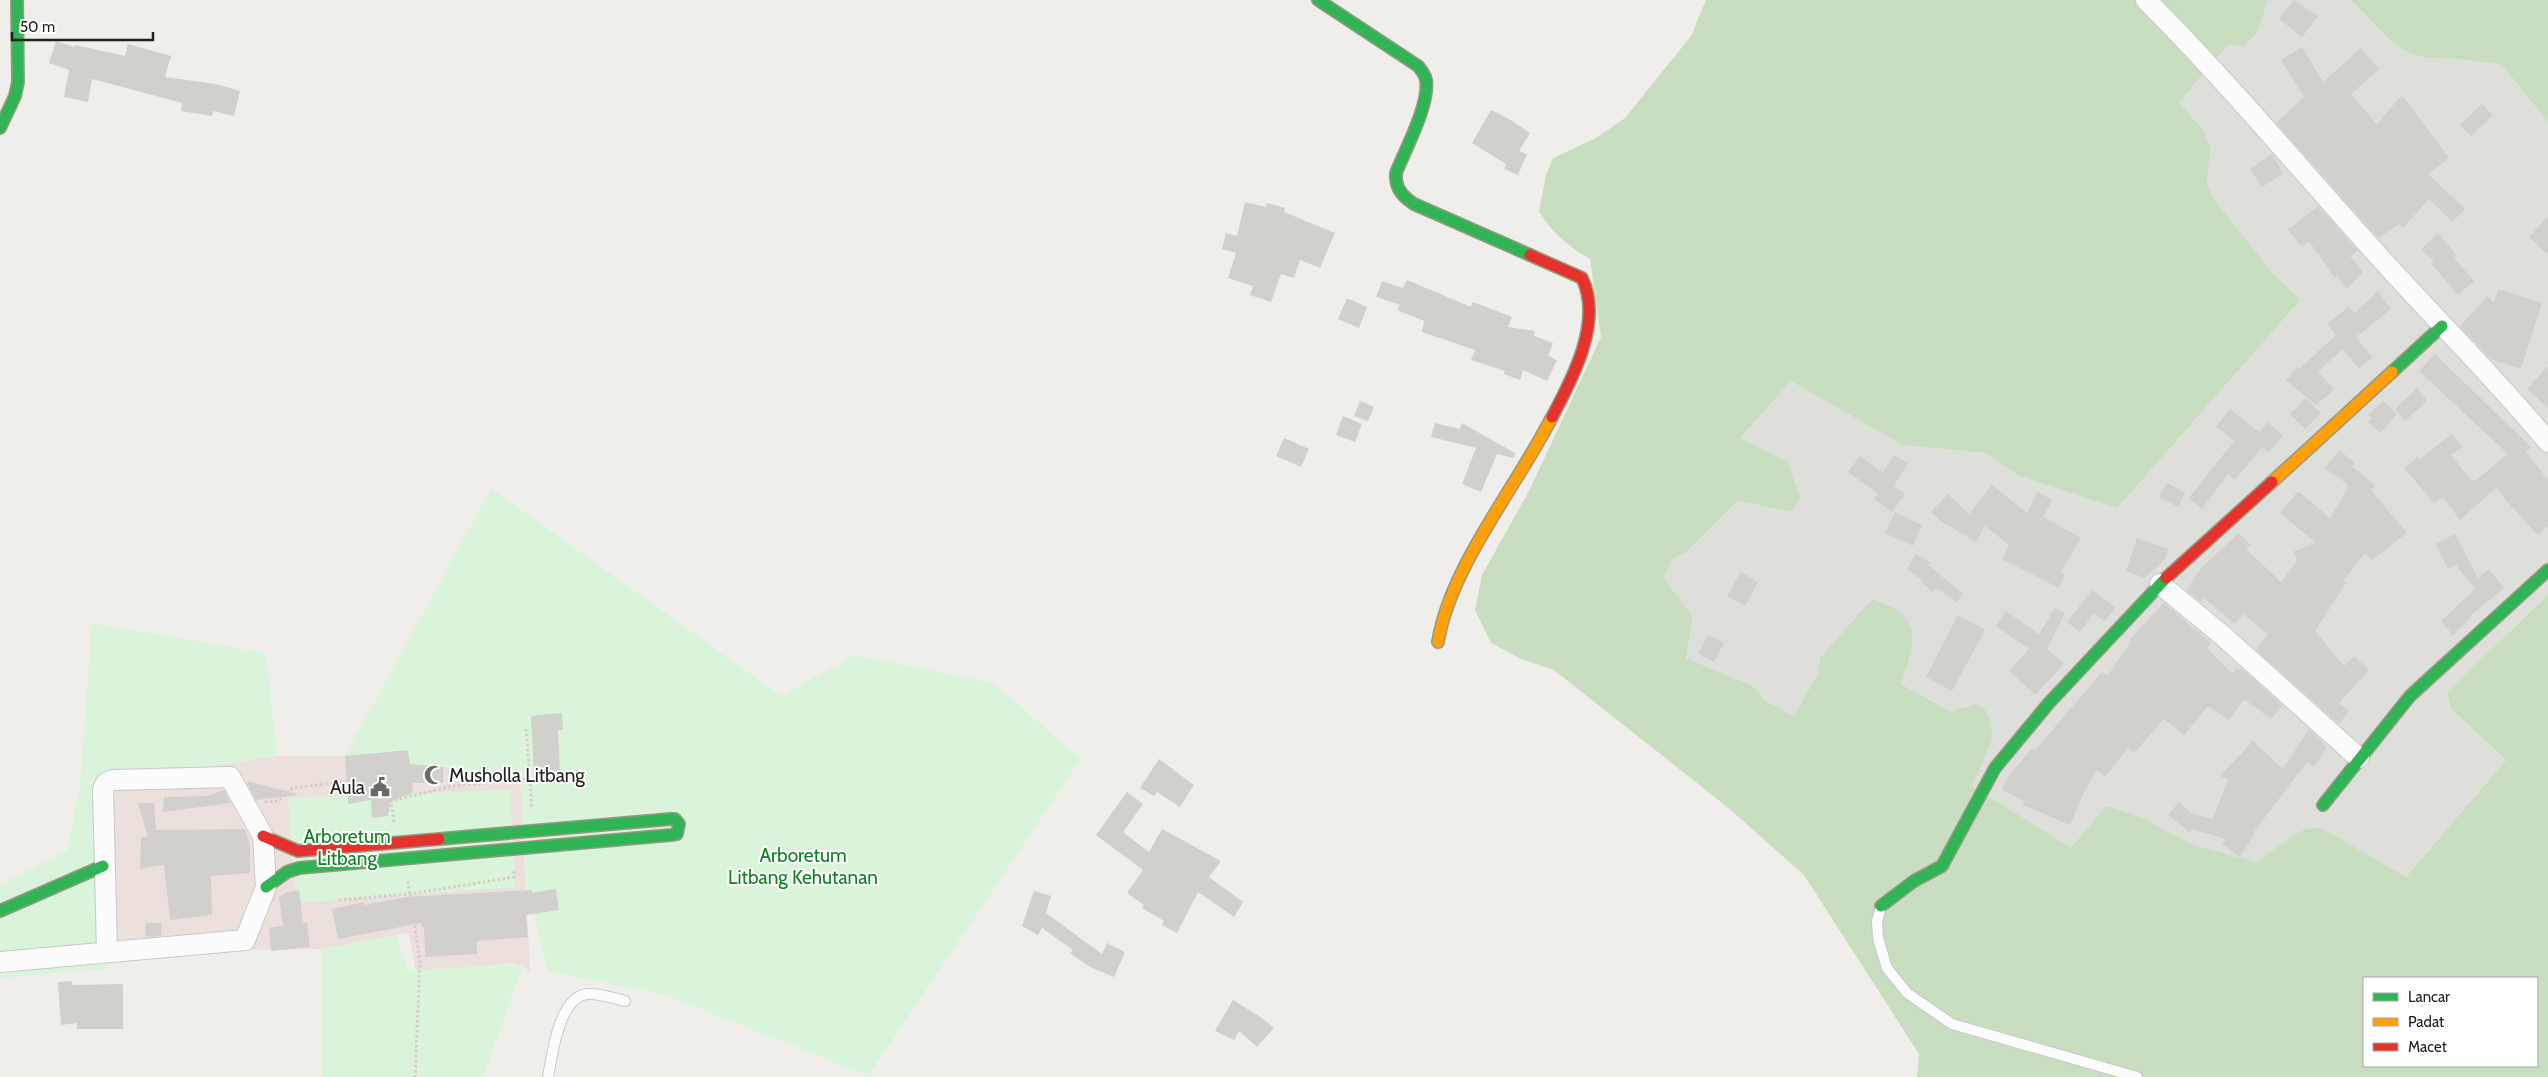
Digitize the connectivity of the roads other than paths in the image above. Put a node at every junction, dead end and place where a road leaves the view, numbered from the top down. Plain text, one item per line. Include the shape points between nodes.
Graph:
1 (17, 0) edge
2 (1318, 0) edge
3 (2146, 0) edge
4 (0, 128) edge
5 (2442, 326) junction
6 (2548, 442) edge
7 (2548, 570) edge
8 (2160, 584) junction
9 (1438, 642) dead end
10 (2359, 758) junction
11 (2323, 805) dead end
12 (263, 836) junction
13 (524, 837) junction
14 (298, 860) junction
15 (103, 866) junction
16 (266, 887) junction
17 (1881, 906) joint
18 (0, 911) edge
19 (106, 952) junction
20 (0, 962) edge
21 (625, 1001) dead end
22 (548, 1077) edge
23 (2137, 1077) edge

1 - 4 street via 18,82
2 - 9 street via 1418,66 1424,76 1427,85 1423,101 1396,173 1395,185 1402,196 1582,278 1591,295 1588,331 1575,366 1538,447 1475,551 1448,603
3 - 5 street
5 - 6 street
5 - 8 street
7 - 10 street via 2410,696
8 - 10 street
8 - 17 street via 1994,768 1942,866 1914,881
10 - 11 street
12 - 14 street
12 - 15 street via 230,777 113,780 103,789
12 - 16 street
13 - 13 street via 671,835 680,830 678,821 671,819
13 - 14 street via 398,842
13 - 14 street via 405,859
14 - 16 street
15 - 18 street
15 - 19 street
16 - 19 street via 245,940
17 - 23 lane via 1877,920 1878,938 1887,968 1907,993 1952,1024
19 - 20 street
21 - 22 lane via 588,994 580,996 568,1008 556,1036

